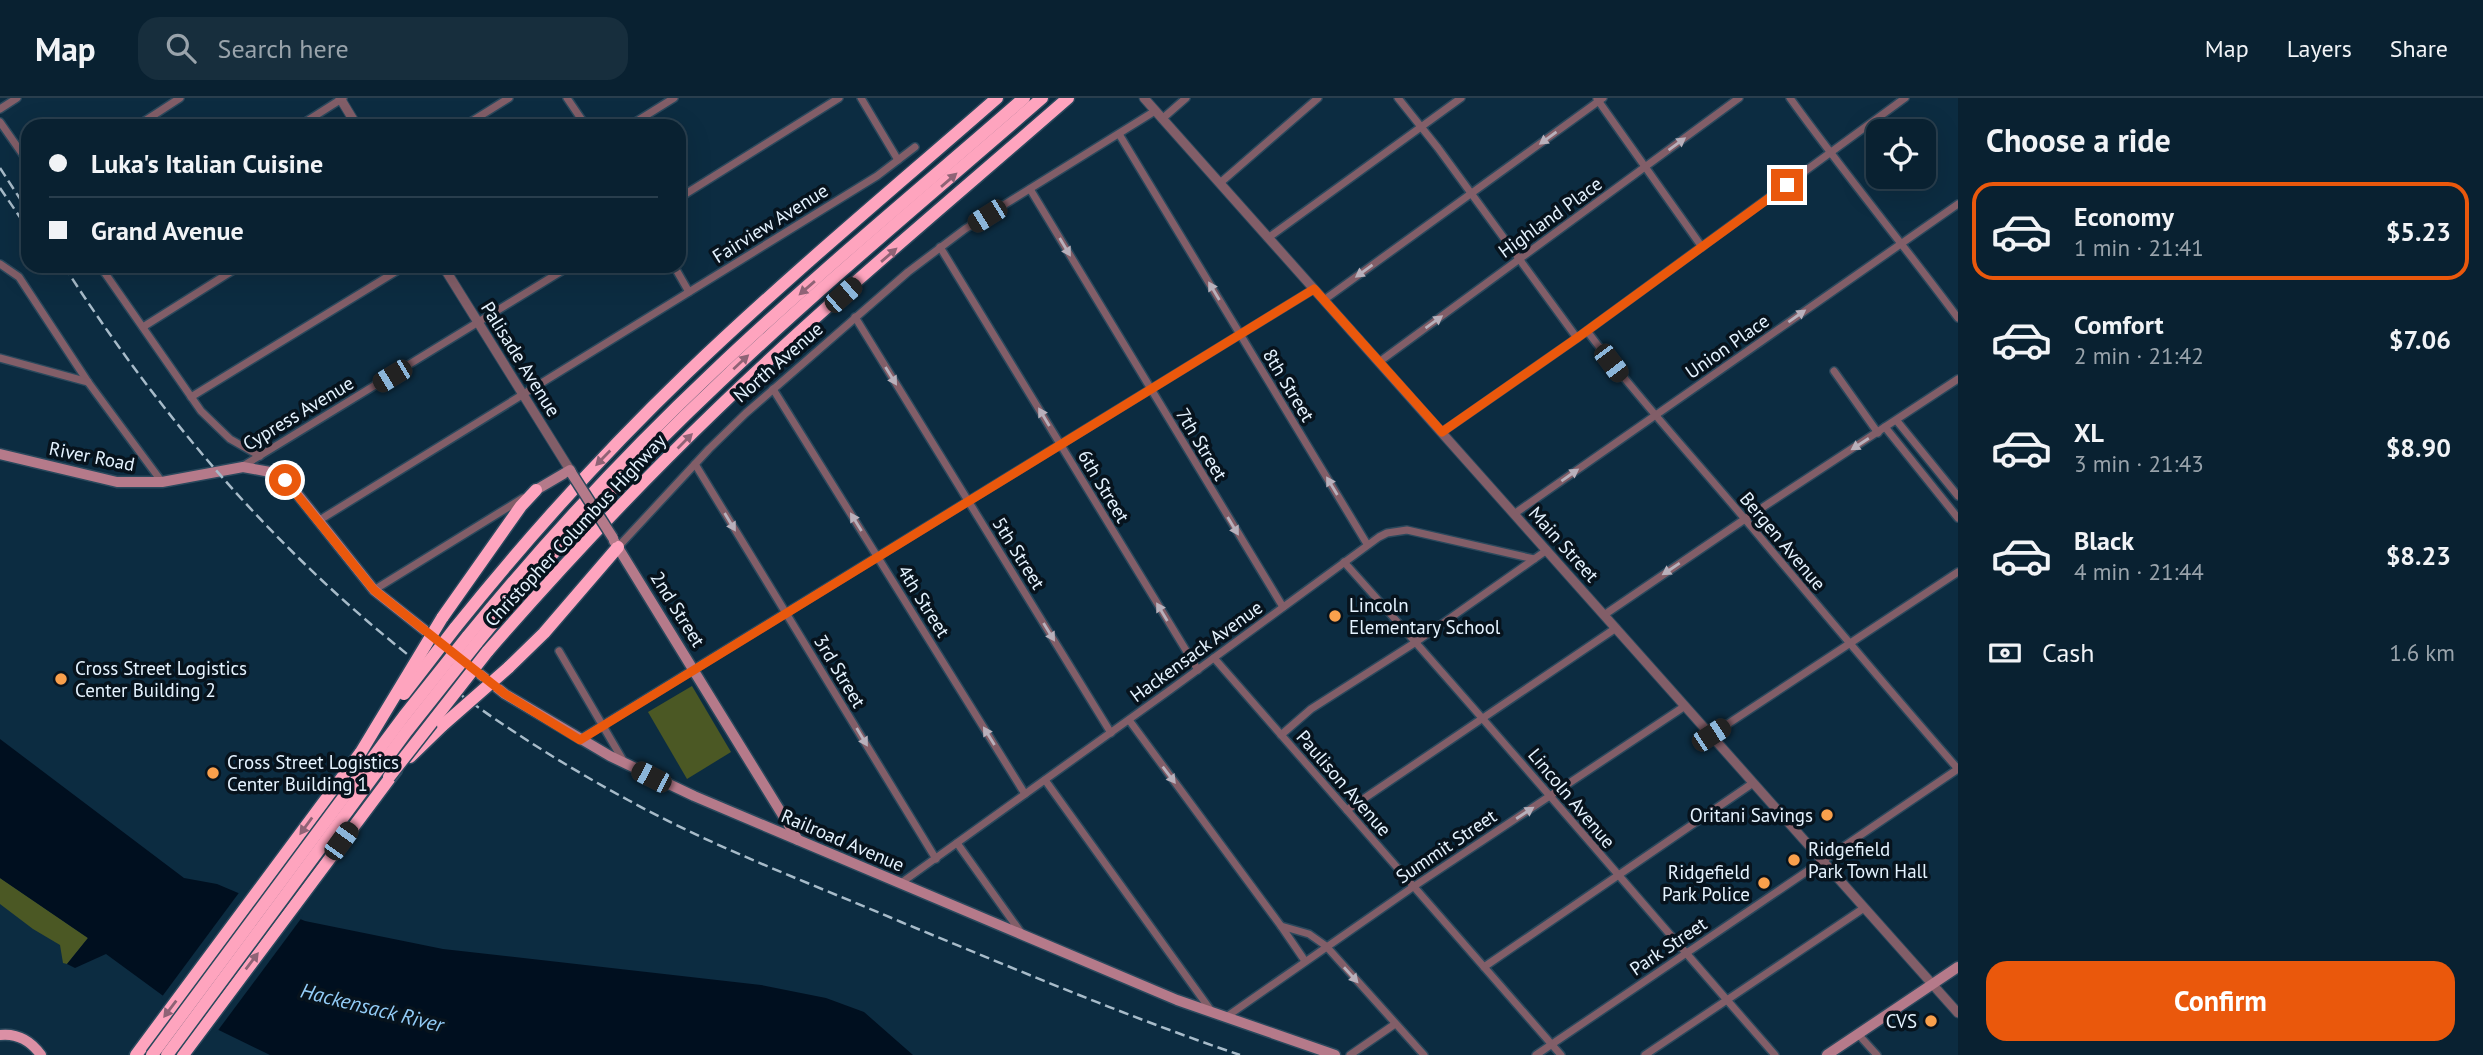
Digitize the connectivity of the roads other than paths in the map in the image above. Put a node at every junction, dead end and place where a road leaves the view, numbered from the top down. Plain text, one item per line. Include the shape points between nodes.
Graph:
1 (17, 98) edge
2 (180, 98) edge
3 (567, 98) edge
4 (674, 98) edge
5 (839, 98) edge
6 (861, 98) edge
7 (997, 98) edge
8 (1024, 98) edge
9 (1042, 98) edge
10 (1069, 98) edge
11 (1144, 98) edge
12 (1186, 98) edge
13 (1318, 98) edge
14 (1398, 98) edge
15 (1461, 98) edge
16 (1739, 98) edge
17 (1790, 98) edge
18 (1905, 98) edge
19 (341, 99) edge
20 (507, 99) edge
21 (1600, 99) edge
22 (0, 109) edge
23 (1155, 111) junction
24 (148, 119) edge
25 (310, 119) edge
26 (353, 119) edge
27 (475, 119) edge
28 (581, 119) edge
29 (640, 119) edge
30 (1162, 119) junction
31 (0, 122) edge
32 (1422, 127) junction
33 (1119, 134) junction
34 (915, 147) dead end
35 (21, 152) edge
36 (1829, 153) junction
37 (898, 160) junction
38 (1645, 167) junction
39 (1220, 183) junction
40 (1030, 189) junction
41 (1471, 193) junction
42 (686, 194) edge
43 (1958, 204) edge
44 (1268, 238) junction
45 (1902, 243) junction
46 (940, 247) junction
47 (1702, 247) junction
48 (1520, 259) junction
49 (0, 264) edge
50 (105, 273) edge
51 (229, 273) edge
52 (394, 273) edge
53 (447, 273) edge
54 (559, 273) edge
55 (678, 273) edge
56 (1314, 289) junction
57 (689, 292) junction
58 (1324, 300) junction
59 (855, 317) junction
60 (1958, 318) edge
61 (478, 323) junction
62 (143, 327) junction
63 (1587, 331) junction
64 (1240, 333) junction
65 (1577, 338) junction
66 (0, 358) edge
67 (1379, 362) junction
68 (1834, 371) dead end
69 (1958, 379) edge
70 (88, 382) junction
71 (1150, 388) junction
72 (773, 389) junction
73 (521, 394) junction
74 (191, 397) junction
75 (1656, 415) junction
76 (1897, 421) junction
77 (1882, 430) junction
78 (1442, 432) junction
79 (1060, 444) junction
80 (0, 454) edge
81 (260, 456) junction
82 (1931, 463) junction
83 (695, 464) junction
84 (243, 467) junction
85 (219, 470) joint
86 (1920, 471) junction
87 (571, 472) junction
88 (162, 481) junction
89 (536, 490) junction
90 (1958, 499) edge
91 (968, 501) junction
92 (1949, 507) junction
93 (1514, 514) junction
94 (1958, 518) edge
95 (1745, 519) junction
96 (318, 521) junction
97 (616, 543) junction
98 (1367, 544) junction
99 (1547, 550) junction
100 (877, 557) junction
101 (1534, 559) junction
102 (1343, 562) junction
103 (1958, 572) edge
104 (374, 590) junction
105 (1283, 607) junction
106 (786, 613) junction
107 (1604, 615) junction
108 (1616, 628) junction
109 (471, 640) junction
110 (1416, 642) junction
111 (1850, 646) junction
112 (559, 650) dead end
113 (1214, 658) junction
114 (694, 669) junction
115 (1198, 670) junction
116 (1685, 706) junction
117 (1484, 718) junction
118 (1129, 720) junction
119 (603, 725) junction
120 (1111, 733) junction
121 (1281, 735) junction
122 (1711, 735) junction
123 (580, 740) junction
124 (361, 752) junction
125 (625, 764) junction
126 (1958, 769) edge
127 (389, 777) junction
128 (1045, 780) junction
129 (1754, 783) junction
130 (1025, 794) junction
131 (1550, 796) junction
132 (1347, 810) junction
133 (798, 840) junction
134 (957, 843) junction
135 (936, 859) junction
136 (1823, 862) junction
137 (1618, 876) junction
138 (901, 883) junction
139 (1413, 887) junction
140 (1864, 908) junction
141 (1281, 926) junction
142 (1023, 935) junction
143 (1326, 946) junction
144 (1685, 953) junction
145 (1305, 961) junction
146 (1484, 967) junction
147 (1958, 967) edge
148 (1932, 985) junction
149 (1727, 1001) junction
150 (1213, 1012) junction
151 (1958, 1013) edge
152 (1226, 1017) junction
153 (1395, 1024) junction
154 (1858, 1034) junction
155 (0, 1035) edge
156 (1552, 1044) junction
157 (41, 1055) edge
158 (136, 1055) edge
159 (152, 1055) edge
160 (167, 1055) edge
161 (183, 1055) edge
162 (1335, 1055) edge
163 (1350, 1055) edge
164 (1424, 1055) edge
165 (1536, 1055) edge
166 (1561, 1055) edge
167 (1645, 1055) edge
168 (1775, 1055) edge
169 (1827, 1055) edge
170 (1877, 1055) edge

1 - 22 street
2 - 24 street
3 - 28 street
4 - 29 street
5 - 42 street
6 - 37 street
7 -> 124 highway, Christopher Columbus Highway, bridge via 661,398 551,513 455,628
8 -> 109 highway, Christopher Columbus Highway via 691,393 582,505
109 -> 9 highway, Christopher Columbus Highway via 700,401
127 -> 10 highway, Christopher Columbus Highway, bridge via 487,652 718,408
11 - 23 street, Main Street
12 - 30 street
13 - 39 street
14 - 32 street
15 - 32 street
38 -> 16 street, Highland Place
17 - 36 street
18 - 36 street
19 - 25 street
19 - 26 street
20 - 27 street
21 - 38 street
21 -> 41 street
23 - 30 street, Main Street
23 - 33 street, North Avenue
30 - 39 street, Main Street
31 - 35 street
32 - 41 street
32 - 44 street
33 - 40 street, North Avenue
64 -> 33 street, 8th Street
34 - 37 street, Fairview Avenue
36 - 45 street
36 - 47 street
37 - 57 street, Fairview Avenue
38 - 47 street
38 - 48 street, Highland Place
39 - 44 street, Main Street
40 - 46 street, North Avenue
40 -> 71 street, 7th Street
41 - 48 street
41 -> 58 street
43 - 45 street, Union Place
44 - 56 street, Main Street
45 - 60 street
75 -> 45 street, Union Place
46 - 59 street, North Avenue
79 -> 46 street, 6th Street
47 - 63 street
48 - 65 street
67 -> 48 street, Highland Place
49 - 70 street via 19,277
50 - 62 street
51 - 62 street
52 - 74 street
53 - 61 street, Palisade Avenue
54 - 61 street, Cypress Avenue
55 - 57 street
56 - 58 street, Main Street
56 - 64 street
57 - 73 street, Fairview Avenue
58 - 67 street, Main Street
59 - 72 street, North Avenue
59 -> 91 street, 5th Street
61 - 73 street, Palisade Avenue
61 - 81 street, Cypress Avenue
62 - 74 street
63 - 65 street
63 - 75 street, Bergen Avenue
64 - 71 street
98 -> 64 street, 8th Street
65 - 78 street
66 - 70 street
67 - 78 street, Main Street
68 - 77 street
69 - 76 street
70 - 88 street
71 - 79 street
71 -> 105 street, 7th Street
72 - 83 street, North Avenue
100 -> 72 street, 4th Street
73 - 87 street, Palisade Avenue
73 - 96 street, Fairview Avenue
74 - 81 street via 217,428
93 -> 75 street, Union Place
75 - 95 street, Bergen Avenue
76 - 77 street
76 - 82 street
77 - 86 street
77 -> 95 street
78 - 93 street, Main Street
79 - 91 street
115 -> 79 street, 6th Street
80 - 88 main road, River Road via 109,481
81 - 84 street, Cypress Avenue
82 - 86 street
82 - 90 street
83 - 97 street, North Avenue
83 -> 106 street, 3rd Street
84 - 85 main road, Cypress Avenue
84 - 96 main road, Railroad Avenue via 280,477
85 - 88 main road, River Road
86 - 92 street
87 - 89 main road
87 - 97 main road, 2nd Street, bridge
89 - 104 street
89 - 124 highway, bridge via 442,618
90 - 92 street
91 - 100 street
91 -> 120 street, 5th Street
92 - 94 street
93 - 99 street, Main Street
95 -> 107 street
95 - 111 street, Bergen Avenue
96 - 104 main road, Railroad Avenue
97 - 114 main road, 2nd Street
97 - 127 highway, bridge via 544,633
98 - 101 street, Hackensack Avenue via 1387,533 1407,530
98 - 102 street, Hackensack Avenue
99 - 101 street
99 - 107 street, Main Street
100 - 106 street
130 -> 100 street, 4th Street
101 - 110 street
102 - 105 street, Hackensack Avenue
102 - 110 street, Lincoln Avenue
103 - 111 street
104 - 123 main road, Railroad Avenue via 505,694
105 - 113 street, Hackensack Avenue
106 - 114 street
106 -> 135 street, 3rd Street
107 - 108 street, Main Street
108 - 116 street, Main Street
108 - 117 street
109 - 159 highway, Christopher Columbus Highway, bridge via 404,716
109 - 160 highway, Christopher Columbus Highway, bridge
110 - 117 street, Lincoln Avenue
110 - 121 street via 1311,709
111 - 122 street
111 - 126 street, Bergen Avenue
112 - 119 street
113 - 115 street, Hackensack Avenue
113 - 121 street, Paulison Avenue
114 - 119 street
114 - 133 main road, 2nd Street
115 - 118 street, Hackensack Avenue
116 - 122 street, Main Street
116 - 131 street, Summit Street
117 - 131 street, Lincoln Avenue
117 - 132 street
118 - 120 street, Hackensack Avenue
118 -> 141 street
119 - 123 street
119 - 125 street
120 - 128 street, Hackensack Avenue
121 - 132 street, Paulison Avenue
122 - 129 street, Main Street
123 - 125 main road, Railroad Avenue
124 -> 158 highway, Christopher Columbus Highway
125 - 133 main road, Railroad Avenue
126 - 136 street, Park Street
161 -> 127 highway, Christopher Columbus Highway
128 - 130 street, Hackensack Avenue
128 - 150 street
129 - 136 street, Main Street
129 - 137 street
130 - 134 street, Hackensack Avenue
131 - 137 street, Lincoln Avenue
139 -> 131 street, Summit Street
132 - 139 street, Paulison Avenue
133 - 138 main road, Railroad Avenue
134 - 135 street, Hackensack Avenue
134 - 142 street
135 - 138 street, Hackensack Avenue
136 - 140 street, Main Street
136 - 144 street, Park Street
137 - 144 street, Lincoln Avenue
137 - 146 street
138 - 142 main road, Railroad Avenue
139 - 143 street, Summit Street
139 - 146 street, Paulison Avenue
140 - 148 street, Main Street
140 - 149 street
141 - 143 street via 1309,934
141 - 145 street
142 - 150 main road, Railroad Avenue
143 - 145 street, Summit Street
143 -> 153 street
144 - 149 street, Lincoln Avenue
144 - 156 street, Park Street
145 - 152 street, Summit Street
146 - 156 street, Paulison Avenue
147 - 148 main road
148 - 151 street, Main Street
148 - 154 main road
149 - 167 street
149 - 168 street, Lincoln Avenue
150 - 152 main road, Railroad Avenue
152 - 162 main road, Railroad Avenue
153 - 163 street
153 - 164 street
154 - 169 main road
154 - 170 street
155 - 157 main road via 26,1039
156 - 165 street, Park Street
156 - 166 street, Paulison Avenue

